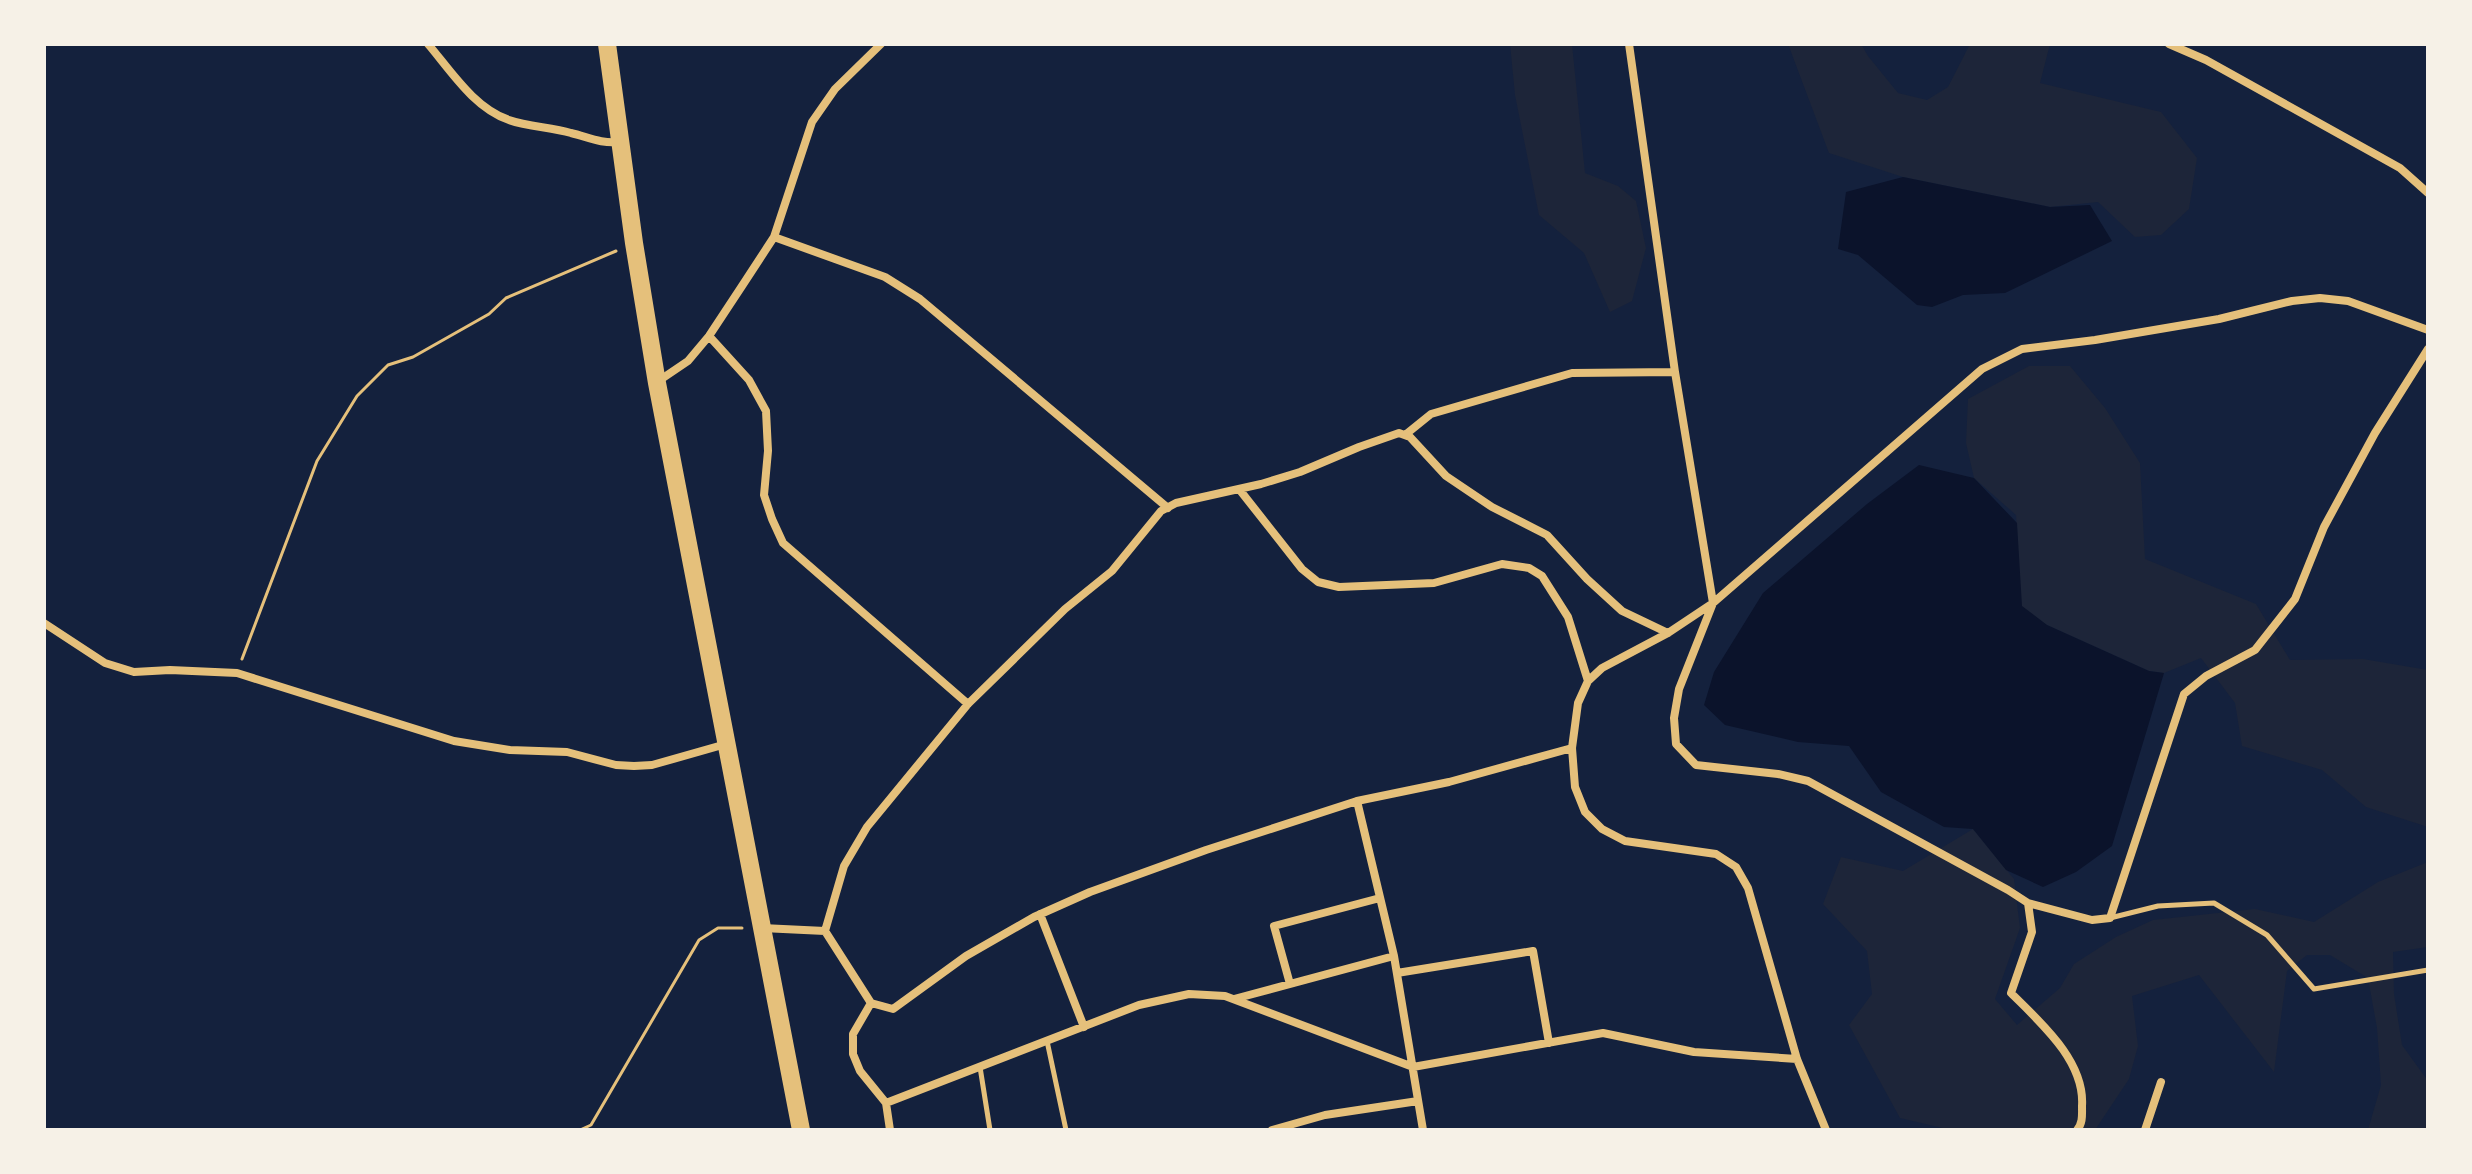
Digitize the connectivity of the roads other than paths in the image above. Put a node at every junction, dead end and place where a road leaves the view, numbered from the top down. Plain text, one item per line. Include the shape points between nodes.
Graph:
1 (428, 44) edge
2 (607, 44) edge
3 (881, 44) edge
4 (1629, 44) edge
5 (2169, 44) edge
6 (619, 142) junction
7 (2428, 193) edge
8 (774, 237) junction
9 (2428, 330) edge
10 (709, 336) junction
11 (2428, 349) edge
12 (1675, 372) junction
13 (657, 383) junction
14 (1405, 435) junction
15 (1239, 489) junction
16 (1168, 508) junction
17 (1713, 603) junction
18 (44, 623) edge
19 (1668, 633) junction
20 (1588, 681) junction
21 (968, 704) junction
22 (728, 743) junction
23 (1572, 748) junction
24 (1357, 801) junction
25 (1380, 898) junction
26 (2028, 903) junction
27 (1040, 914) junction
28 (2110, 918) junction
29 (761, 928) junction
30 (825, 931) junction
31 (1394, 956) junction
32 (2428, 970) edge
33 (1397, 973) junction
34 (1290, 984) junction
35 (1233, 999) junction
36 (871, 1003) junction
37 (1084, 1027) junction
38 (1047, 1041) junction
39 (1549, 1043) junction
40 (1797, 1059) junction
41 (980, 1067) junction
42 (1413, 1067) junction
43 (2161, 1082) dead end
44 (1418, 1101) junction
45 (886, 1103) junction
46 (801, 1130) edge
47 (890, 1130) edge
48 (990, 1130) edge
49 (1066, 1130) edge
50 (1272, 1130) edge
51 (1423, 1130) edge
52 (1826, 1130) edge
53 (2077, 1130) edge
54 (2145, 1130) edge

1 - 6 street via 482,105 499,116 605,144
2 - 6 highway
3 - 8 street via 835,89 812,122
4 - 12 street
5 - 7 street via 2400,168
6 - 13 highway
8 - 10 street
8 - 16 street via 885,277 920,299
9 - 17 street via 2348,301 2320,298 2022,349 1982,369
10 - 13 street via 688,361
10 - 21 street via 749,380 766,411 764,495 783,543
11 - 28 street via 2324,527 2295,599 2255,650 2184,694
12 - 14 street via 1572,373 1431,414
12 - 17 street
13 - 22 highway
14 - 15 street
14 - 19 street via 1446,476 1547,535 1622,611
15 - 16 street
15 - 20 street via 1318,582 1339,587 1434,583 1502,564 1529,568 1542,576 1568,617
16 - 21 street via 1112,571
17 - 19 street
17 - 26 street via 1686,666 1674,718 1676,744 1696,765 1808,781
18 - 22 street via 105,663 134,672 237,673 454,741 567,752 634,766
19 - 20 street
20 - 23 street via 1578,703
21 - 30 street via 867,827 844,866
22 - 29 highway
23 - 24 street
23 - 40 street via 1575,787 1585,812 1602,829 1625,841 1716,854 1736,867 1748,888
24 - 25 street
24 - 27 street via 1206,850
25 - 31 street
25 - 34 street via 1274,926
26 - 28 street via 2092,920
26 - 53 street via 2032,932 2011,993 2064,1050 2077,1074 2083,1097
27 - 36 street via 966,956 893,1009
27 - 37 street
28 - 32 lane via 2158,906 2214,903 2267,935 2314,989
29 - 30 street
29 - 46 highway
30 - 36 street
31 - 33 street
31 - 34 street
33 - 39 street via 1533,951
33 - 42 street
34 - 35 street
35 - 37 street via 1189,994 1139,1005
35 - 42 street
36 - 45 street via 853,1034 853,1054
37 - 38 street
38 - 41 street
38 - 49 lane
39 - 40 street via 1603,1033 1694,1052
39 - 42 street
40 - 52 street
41 - 45 street
41 - 48 lane
42 - 44 street
43 - 54 street
44 - 50 street via 1325,1115
44 - 51 street
45 - 47 street

